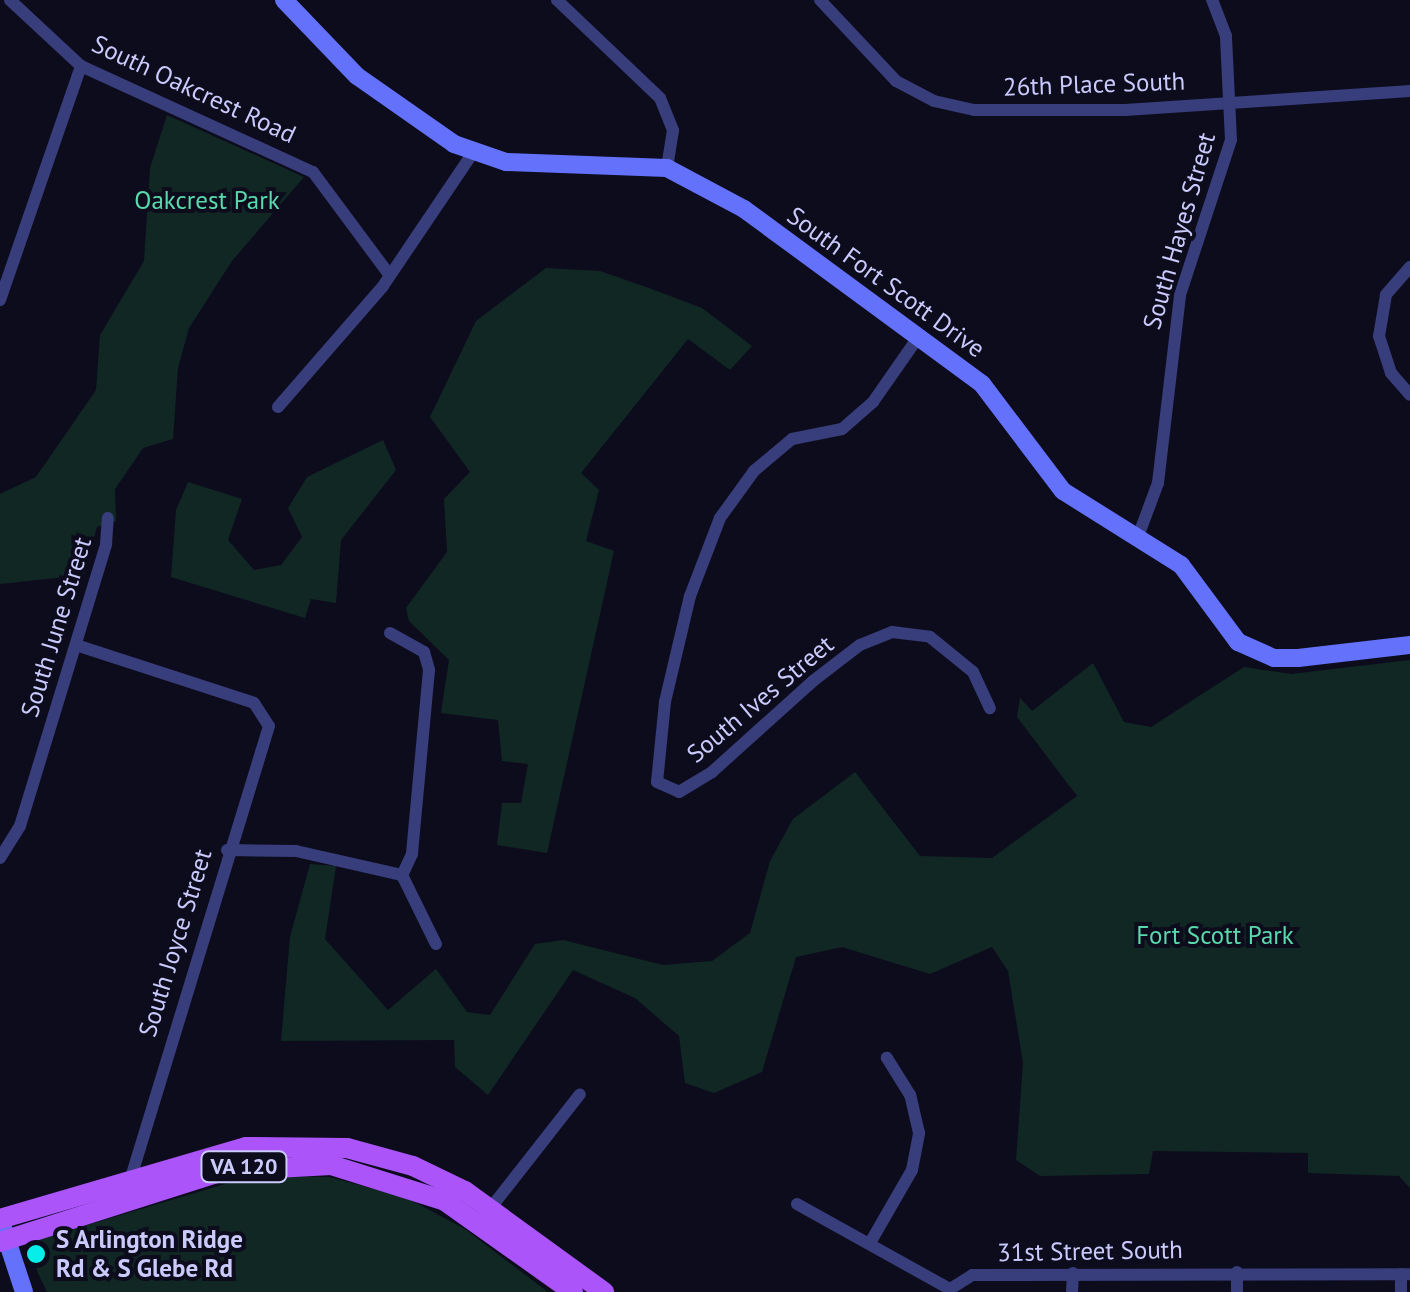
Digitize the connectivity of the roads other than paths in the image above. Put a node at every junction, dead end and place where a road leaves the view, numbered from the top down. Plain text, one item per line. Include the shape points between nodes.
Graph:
1 (10, 0) edge
2 (284, 0) edge
3 (558, 0) edge
4 (820, 0) edge
5 (1212, 0) edge
6 (81, 66) junction
7 (1410, 91) edge
8 (1232, 104) junction
9 (474, 152) junction
10 (667, 168) junction
11 (1410, 267) edge
12 (388, 272) junction
13 (0, 300) edge
14 (919, 336) junction
15 (1410, 395) edge
16 (278, 408) dead end
17 (108, 518) dead end
18 (1139, 534) junction
19 (390, 633) dead end
20 (76, 645) junction
21 (1410, 645) edge
22 (990, 708) dead end
23 (227, 850) junction
24 (0, 858) edge
25 (402, 875) junction
26 (436, 944) dead end
27 (886, 1058) dead end
28 (580, 1094) dead end
29 (127, 1180) junction
30 (132, 1202) junction
31 (797, 1204) dead end
32 (486, 1216) junction
33 (0, 1219) edge
34 (3, 1242) edge
35 (870, 1243) junction
36 (1237, 1272) junction
37 (1072, 1273) junction
38 (1406, 1274) edge
39 (950, 1290) edge
40 (24, 1292) edge
41 (573, 1292) edge
42 (604, 1292) edge
43 (1072, 1292) edge
44 (1236, 1292) edge
45 (1400, 1292) edge

1 - 6 street, South Oakcrest Road
2 - 9 street, South Fort Scott Drive via 357,76 438,135
3 - 10 street via 660,98 673,130
4 - 8 street, 26th Place South via 896,81 934,101 974,110
5 - 8 street, South Hayes Street via 1226,36
6 - 12 street, South Oakcrest Road via 302,165
6 - 13 street
7 - 8 street, 26th Place South
8 - 18 street, South Hayes Street via 1231,140 1180,295 1158,484
9 - 10 street, South Fort Scott Drive via 506,162
9 - 12 street
10 - 14 street, South Fort Scott Drive via 744,209
11 - 15 street via 1386,295 1379,336 1391,373
12 - 16 street
14 - 18 street, South Fort Scott Drive via 982,384 1064,491
14 - 22 street, South Ives Street via 872,402 842,429 792,439 754,471 720,518 678,649 657,782 679,792 712,772 860,645 892,632 930,637 973,672
17 - 20 street, South June Street
18 - 21 street, South Fort Scott Drive via 1182,565 1238,642 1256,652 1298,658
19 - 25 street via 424,652 430,686 412,854
20 - 23 street, South Joyce Street via 254,703 269,726
20 - 24 street, South June Street via 20,826
23 - 25 street via 296,851
23 - 29 street, South Joyce Street
25 - 26 street
27 - 35 street via 910,1095 919,1133 912,1170
28 - 32 street
29 - 30 street, South Joyce Street
29 - 32 main road, VA 120 via 246,1148 347,1148 413,1166
29 - 33 main road, VA 120
30 - 32 main road, VA 120 via 223,1170 308,1164 388,1178
30 - 34 main road, VA 120
31 - 35 street, 31st Street South
32 - 41 main road, VA 120
32 - 42 main road, VA 120
33 - 34 street
34 - 40 street
35 - 39 street, 31st Street South
36 - 37 street, 31st Street South
36 - 38 street, 31st Street South
36 - 44 street
37 - 39 street, 31st Street South via 972,1275
37 - 43 street
38 - 45 street

